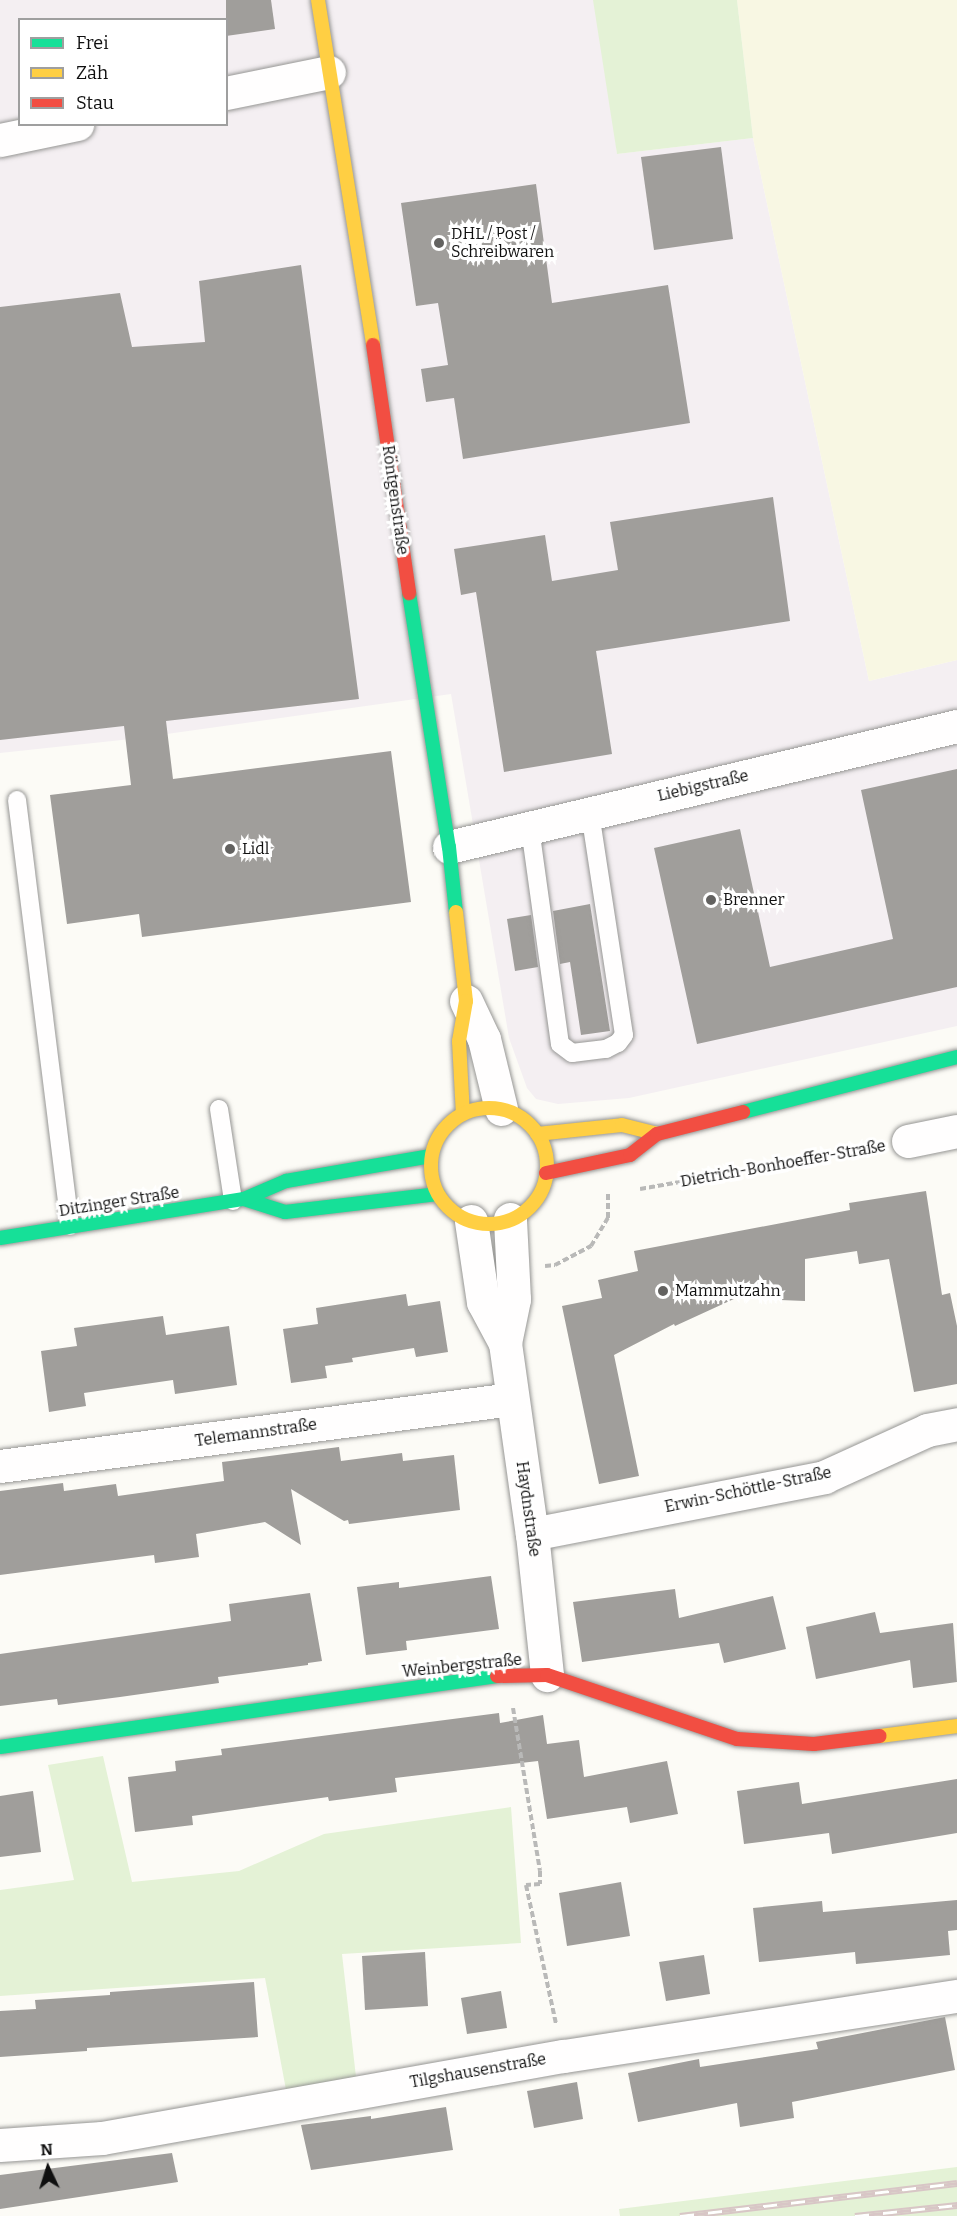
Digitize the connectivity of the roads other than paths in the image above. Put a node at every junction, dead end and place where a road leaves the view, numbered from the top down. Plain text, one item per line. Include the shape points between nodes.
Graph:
1 (318, 0) edge
2 (330, 72) junction
3 (228, 93) edge
4 (67, 126) edge
5 (0, 141) edge
6 (957, 726) edge
7 (17, 800) dead end
8 (590, 813) junction
9 (530, 828) junction
10 (449, 847) junction
11 (466, 1001) junction
12 (957, 1057) edge
13 (219, 1109) dead end
14 (501, 1109) junction
15 (463, 1114) junction
16 (957, 1131) edge
17 (537, 1134) junction
18 (657, 1134) junction
19 (908, 1141) road end
20 (431, 1156) junction
21 (546, 1173) junction
22 (438, 1194) junction
23 (238, 1200) junction
24 (510, 1219) junction
25 (471, 1221) junction
26 (70, 1226) junction
27 (0, 1238) edge
28 (504, 1343) junction
29 (512, 1399) junction
30 (957, 1424) edge
31 (0, 1466) edge
32 (532, 1534) junction
33 (547, 1675) junction
34 (957, 1726) edge
35 (0, 1748) edge
36 (957, 1996) edge
37 (0, 2145) edge

1 - 2 street, Röntgenstraße
2 - 3 street
2 - 10 street, Röntgenstraße
4 - 5 street
6 - 8 street, Liebigstraße
7 - 26 lane
8 - 9 street, Liebigstraße
8 - 9 lane via 624,1035 606,1049 572,1053 560,1044
9 - 10 street, Liebigstraße
10 - 11 street, Röntgenstraße
11 - 14 street, Röntgenstraße via 484,1039
11 - 15 street, Röntgenstraße via 459,1041
12 - 18 street
13 - 23 lane
14 - 15 street via 478,1109
14 - 17 street via 530,1125
15 - 20 street via 439,1135
16 - 19 street, Dietrich-Bonhoeffer-Straße
17 - 18 street via 622,1125
17 - 21 street via 545,1154
18 - 21 street via 630,1155
20 - 22 street via 433,1184
20 - 23 street, Ditzinger Straße via 286,1181
21 - 24 street via 534,1202
22 - 23 street, Ditzinger Straße via 285,1212
22 - 25 street via 454,1213
23 - 26 street, Ditzinger Straße
24 - 25 street
24 - 28 street, Haydnstraße via 514,1299
25 - 28 street, Haydnstraße via 483,1302
26 - 27 street, Ditzinger Straße
28 - 29 street, Haydnstraße
29 - 31 street, Telemannstraße
29 - 32 street, Haydnstraße
30 - 32 street, Erwin-Schöttle-Straße via 927,1430 824,1476
32 - 33 street, Haydnstraße
33 - 34 street, Weinbergstraße via 737,1739 814,1744
33 - 35 street, Weinbergstraße via 508,1675
36 - 37 street, Tilgshausenstraße via 564,2056 102,2138

